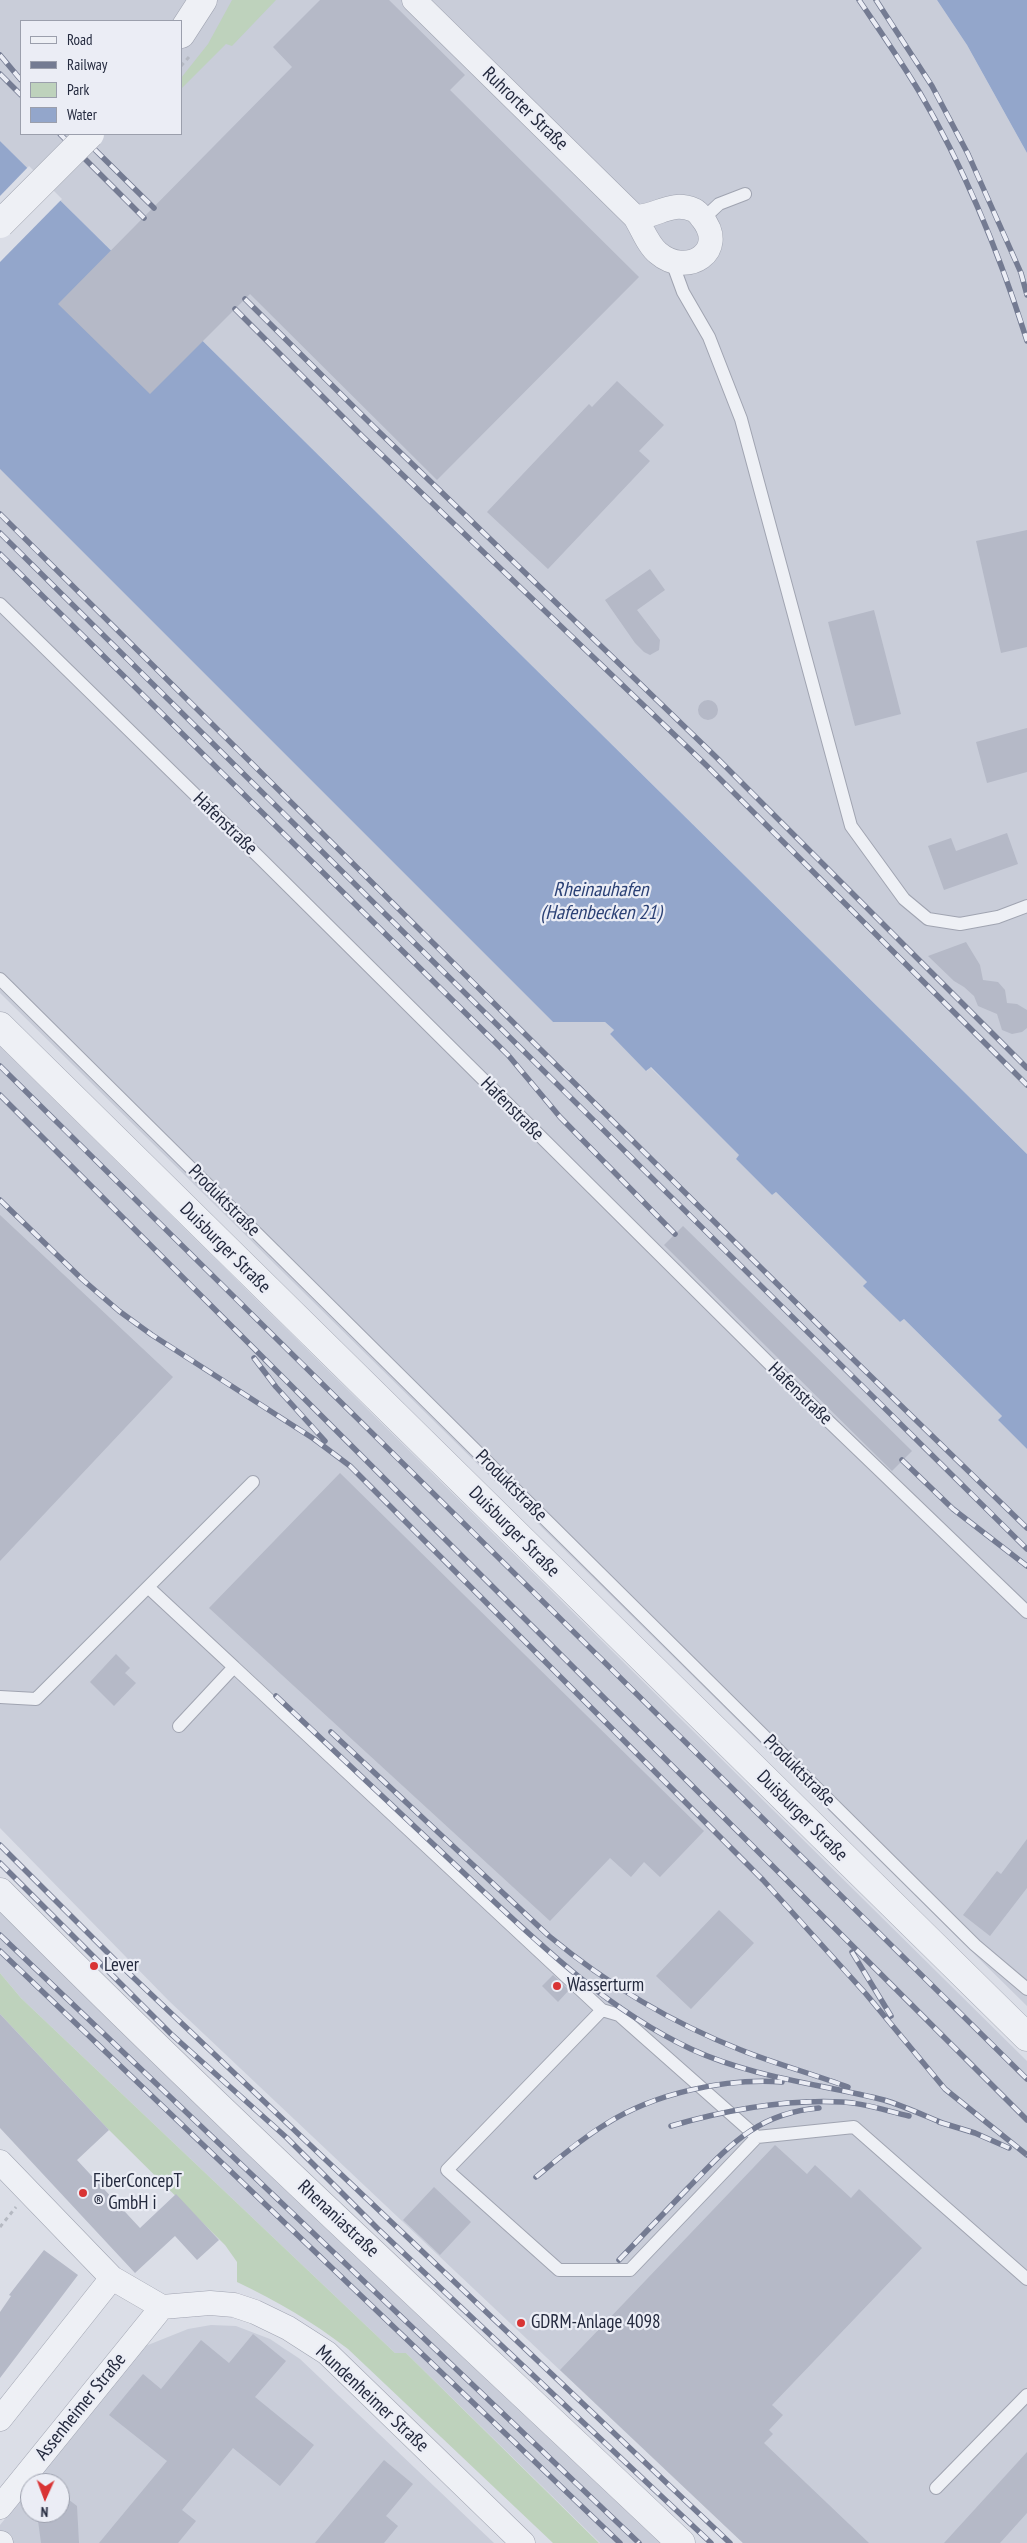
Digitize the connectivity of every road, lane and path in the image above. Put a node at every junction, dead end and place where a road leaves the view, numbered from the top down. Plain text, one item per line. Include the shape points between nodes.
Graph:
1 (203, 0) edge
2 (414, 0) edge
3 (182, 32) edge
4 (89, 135) edge
5 (744, 194) dead end
6 (635, 217) junction
7 (703, 219) junction
8 (0, 224) edge
9 (672, 262) junction
10 (0, 604) edge
11 (1027, 906) edge
12 (0, 979) edge
13 (0, 1026) edge
14 (254, 1482) dead end
15 (149, 1588) junction
16 (1027, 1612) edge
17 (234, 1667) junction
18 (0, 1696) edge
19 (179, 1726) dead end
20 (0, 1892) edge
21 (1025, 1982) edge
22 (602, 2010) junction
23 (1027, 2037) edge
24 (757, 2137) junction
25 (0, 2162) edge
26 (112, 2278) junction
27 (1027, 2279) edge
28 (162, 2307) junction
29 (1027, 2395) edge
30 (0, 2419) edge
31 (936, 2488) dead end
32 (0, 2507) edge
33 (523, 2543) edge
34 (681, 2543) edge

1 - 3 street
2 - 6 street, Ruhrorter Straße
4 - 8 street, bridge
5 - 7 lane via 719,204
6 - 7 street via 650,217 678,206 696,211
6 - 9 street, Ruhrorter Straße via 656,252
7 - 9 street via 708,226 711,243 705,254 693,264
9 - 11 lane via 683,292 709,337 740,419 851,826 904,899 928,919 960,924 998,917
10 - 16 lane, Hafenstraße via 795,1389
12 - 21 lane, Produktstraße via 975,1945
13 - 23 street, Duisburger Straße
14 - 15 lane
15 - 17 lane
15 - 18 lane via 36,1699
17 - 19 lane
17 - 22 lane
20 - 34 street, Rhenaniastraße via 237,2124
22 - 24 lane via 619,2015
22 - 24 lane via 447,2170 559,2270 630,2270
24 - 27 lane via 854,2127
25 - 26 street
26 - 28 street
26 - 30 street
28 - 32 street, Assenheimer Straße
28 - 33 street, Mundenheimer Straße via 210,2303 234,2305 288,2328 327,2353
29 - 31 lane

